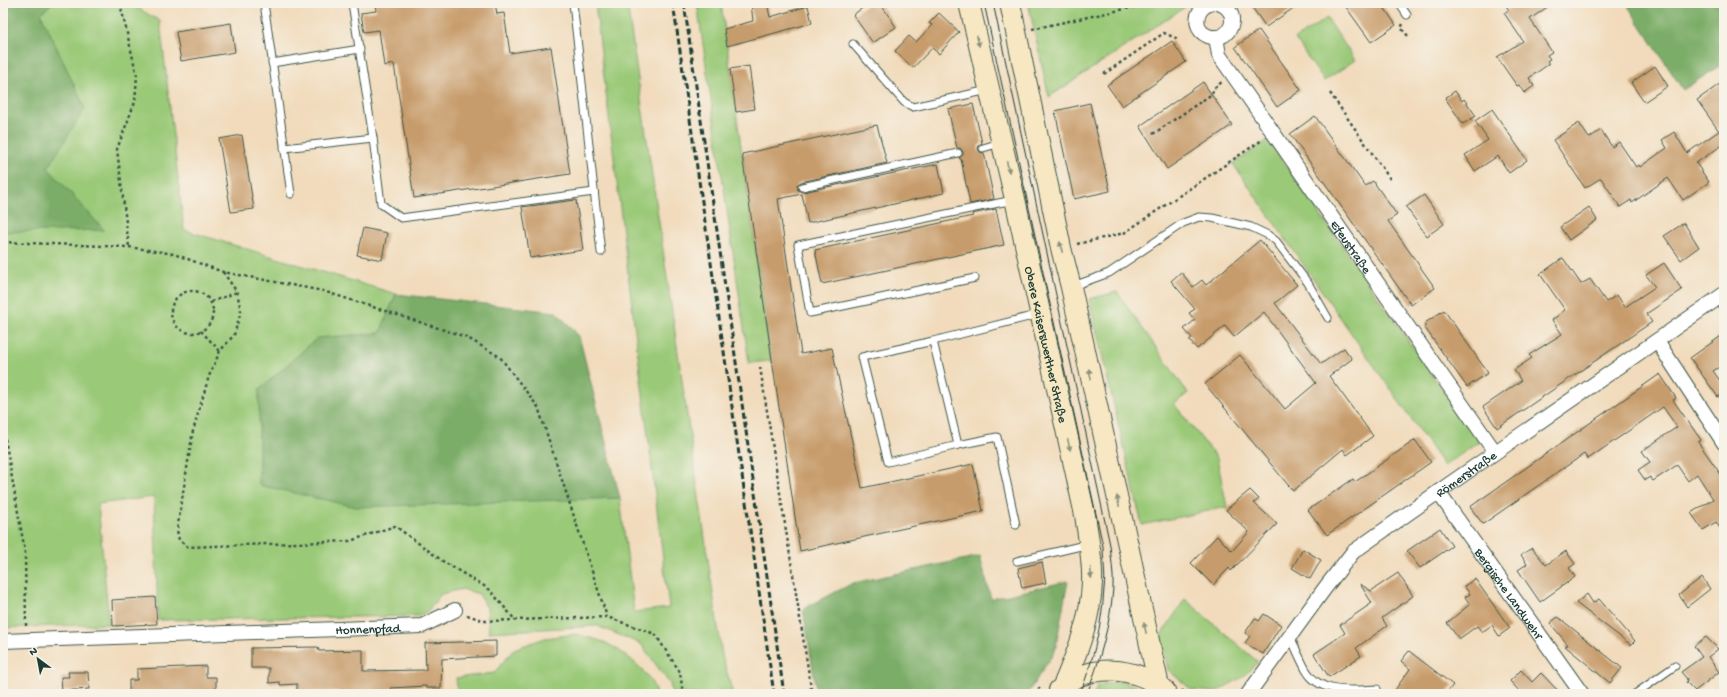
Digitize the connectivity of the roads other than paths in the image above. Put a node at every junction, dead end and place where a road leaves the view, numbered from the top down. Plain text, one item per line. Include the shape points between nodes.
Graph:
1 (264, 3) edge
2 (352, 3) edge
3 (574, 3) edge
4 (969, 3) edge
5 (1010, 3) edge
6 (1399, 3) edge
7 (1223, 4) edge
8 (1407, 15) dead end
9 (1216, 37) junction
10 (853, 44) dead end
11 (360, 49) junction
12 (272, 63) junction
13 (990, 90) junction
14 (373, 138) junction
15 (1002, 143) junction
16 (284, 148) junction
17 (983, 148) dead end
18 (958, 153) dead end
19 (802, 187) dead end
20 (594, 192) junction
21 (291, 194) dead end
22 (1015, 199) junction
23 (601, 252) dead end
24 (975, 278) dead end
25 (1071, 287) junction
26 (1724, 294) edge
27 (1040, 314) junction
28 (1328, 318) dead end
29 (933, 341) junction
30 (1657, 341) junction
31 (1724, 443) edge
32 (958, 445) junction
33 (1494, 452) junction
34 (1438, 492) junction
35 (1016, 525) dead end
36 (1089, 544) junction
37 (1017, 561) dead end
38 (455, 610) road end
39 (1290, 636) junction
40 (3, 641) edge
41 (1675, 666) dead end
42 (1377, 689) dead end
43 (1059, 690) edge
44 (1163, 690) edge
45 (1248, 694) edge
46 (1582, 694) edge
47 (1635, 694) edge

1 - 12 lane
2 - 11 lane
3 - 20 lane
4 -> 13 street, Obere Kaiserswerther Straße
25 -> 5 street
6 - 8 lane
7 - 9 street via 1232,18 1230,29
7 - 9 street via 1206,5 1201,9 1197,20 1201,31 1210,37
9 - 33 street, Efeustraße via 1219,55 1233,76
10 - 13 lane via 904,102 912,107
11 - 12 lane
11 - 14 lane
12 - 16 lane
13 - 15 street, Obere Kaiserswerther Straße
14 - 16 lane
14 - 20 lane via 381,204 401,218
15 - 17 lane
15 -> 22 street, Obere Kaiserswerther Straße
16 - 21 lane
18 - 19 lane
20 - 23 lane
22 - 24 lane via 798,245 810,313
22 - 27 street, Obere Kaiserswerther Straße
25 - 28 lane via 1110,272 1183,223 1199,217 1212,218 1252,228 1276,241 1308,284
44 -> 25 street
26 - 30 street, Römerstraße
27 - 29 lane
27 -> 36 street, Obere Kaiserswerther Straße via 1085,515
29 - 32 lane
29 - 32 lane via 862,357 888,462
30 - 31 street
30 - 33 street, Römerstraße
32 - 35 lane via 997,437
33 - 34 street, Römerstraße
34 - 39 street, Römerstraße via 1353,552
34 - 46 street, Bergische Landwehr
36 - 37 lane
36 -> 43 street, Obere Kaiserswerther Straße via 1092,583 1086,627
38 - 40 street, Honnenpfad via 422,626
39 - 42 lane via 1306,671 1320,685 1340,690
39 - 45 street, Römerstraße
41 - 47 lane
43 - 44 street via 1088,674 1118,671 1139,675

